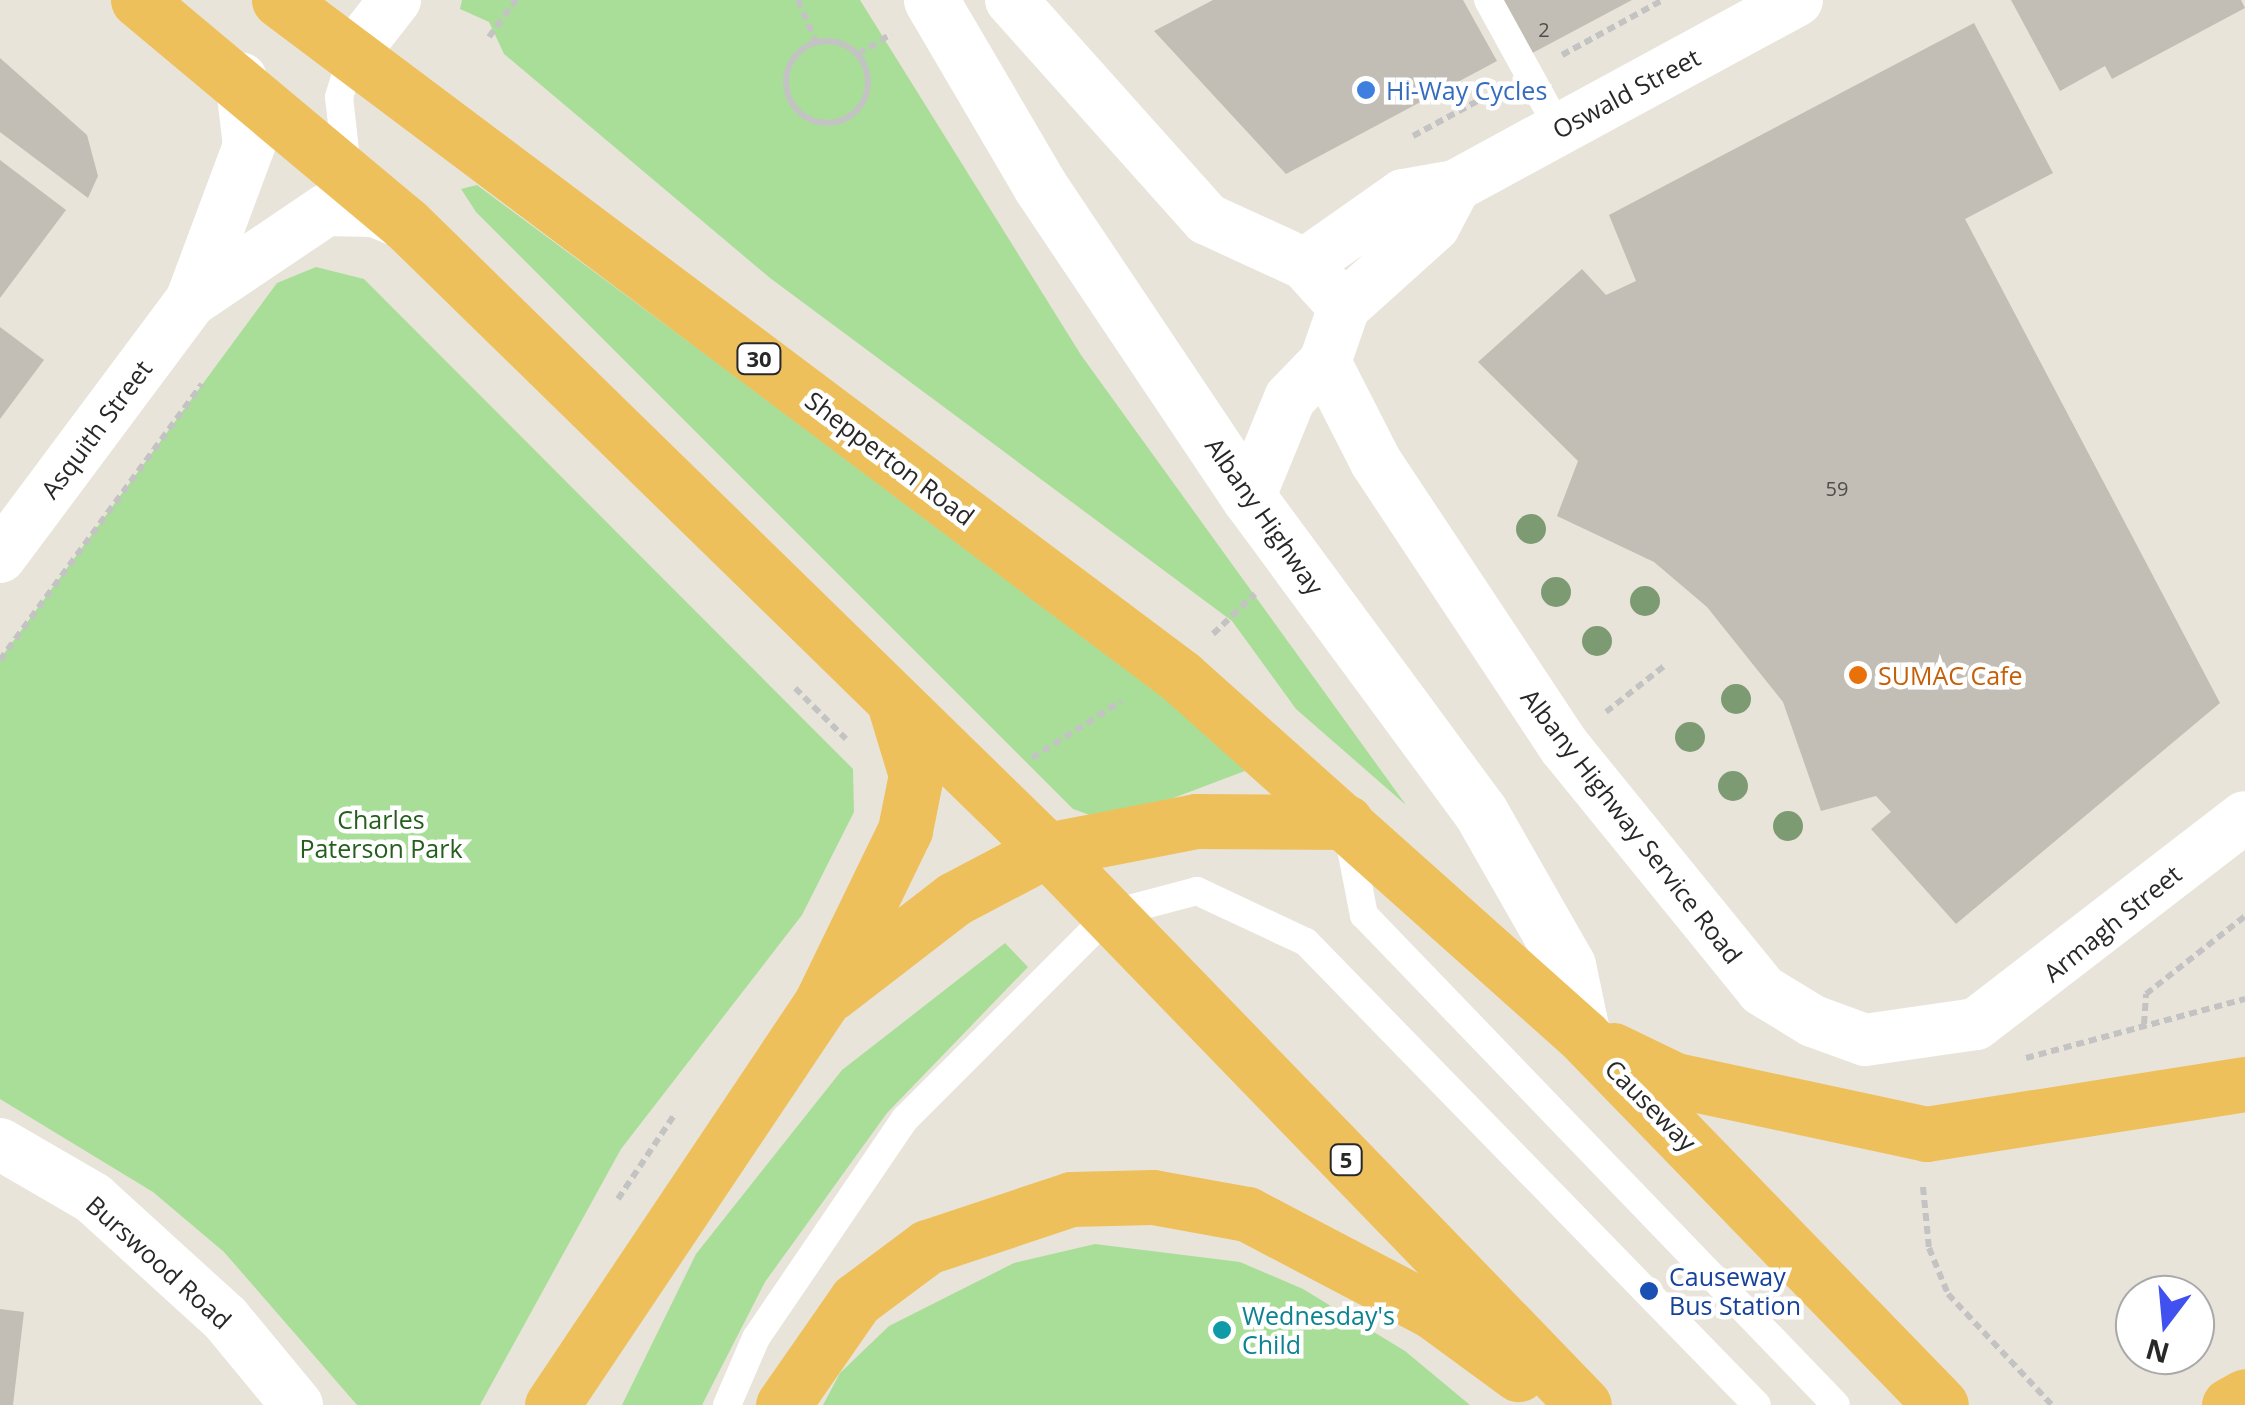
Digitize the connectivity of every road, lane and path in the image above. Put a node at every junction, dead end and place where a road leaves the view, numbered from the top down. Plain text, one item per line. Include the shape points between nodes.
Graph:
1 (138, 0) edge
2 (279, 0) edge
3 (395, 0) edge
4 (516, 0) edge
5 (798, 0) edge
6 (1011, 0) edge
7 (1488, 0) edge
8 (1662, 0) edge
9 (1797, 0) edge
10 (912, 16) edge
11 (489, 37) dead end
12 (816, 42) junction
13 (858, 54) junction
14 (352, 55) junction
15 (1528, 73) junction
16 (241, 78) junction
17 (1559, 129) junction
18 (1400, 144) dead end
19 (348, 175) junction
20 (1455, 186) junction
21 (406, 224) junction
22 (1305, 264) junction
23 (191, 301) junction
24 (1344, 307) junction
25 (1325, 362) junction
26 (209, 375) dead end
27 (1249, 498) junction
28 (0, 556) edge
29 (1264, 588) dead end
30 (0, 660) edge
31 (1664, 666) dead end
32 (1181, 676) junction
33 (893, 698) junction
34 (1596, 720) dead end
35 (991, 797) junction
36 (2245, 817) edge
37 (1346, 822) junction
38 (1047, 850) junction
39 (1110, 914) junction
40 (2245, 916) edge
41 (2245, 999) edge
42 (822, 1001) junction
43 (1976, 1024) joint
44 (2144, 1024) junction
45 (1583, 1036) junction
46 (2013, 1062) dead end
47 (2245, 1084) edge
48 (0, 1144) edge
49 (2245, 1396) edge
50 (298, 1405) edge
51 (552, 1405) edge
52 (727, 1405) edge
53 (783, 1405) edge
54 (1561, 1405) edge
55 (1584, 1405) edge
56 (1757, 1405) edge
57 (1836, 1405) edge
58 (1941, 1405) edge
59 (2229, 1405) edge

1 - 16 highway
2 - 14 highway, Shepperton Road / 30
3 - 14 street
4 - 11 path
5 - 12 path
6 - 22 street via 1206,219
7 - 15 lane
8 - 15 path
9 - 17 street, Oswald Street
10 - 13 path
10 - 27 main road, Albany Highway via 1040,186
12 - 13 path
12 - 13 path via 792,60 786,90 816,122 858,109 868,82
14 - 19 lane via 340,96
14 - 32 highway, Shepperton Road / 30
15 - 17 lane
15 - 18 path
16 - 19 highway
16 - 23 street, Asquith Street via 249,146
17 - 20 street, Oswald Street
19 - 21 highway
20 - 22 street, Oswald Street via 1403,195
20 - 24 street via 1434,226
21 - 23 street, Asquith Street via 374,210 326,210
21 - 33 highway
22 - 24 street
23 - 28 street, Asquith Street
24 - 25 street
25 - 27 street via 1290,398
25 - 43 street, Albany Highway Service Road via 1376,462 1518,680 1762,990 1866,1040
26 - 30 path
27 - 45 main road, Albany Highway via 1480,811 1568,966
29 - 32 path
31 - 34 path
32 - 35 path via 1146,721 1118,699
32 - 37 highway, Shepperton Road / 30
33 - 35 highway
33 - 42 highway via 916,774 905,830
35 - 38 highway
36 - 43 street, Armagh Street
37 - 38 highway via 1196,821
37 - 45 highway, Causeway
37 - 57 lane via 1364,914
38 - 39 highway, 5
38 - 42 highway via 954,899
39 - 52 lane via 905,1118 756,1338
39 - 55 highway, 5
39 - 56 lane via 1197,891 1306,942
40 - 44 path via 2146,994
41 - 44 path
42 - 51 highway
44 - 46 path
45 - 47 highway via 1675,1080 1926,1134
45 - 58 highway, Causeway
48 - 50 street, Burswood Road via 93,1198 225,1318
49 - 59 highway
53 - 54 highway via 856,1300 927,1247 1071,1199 1154,1198 1247,1214 1432,1311

